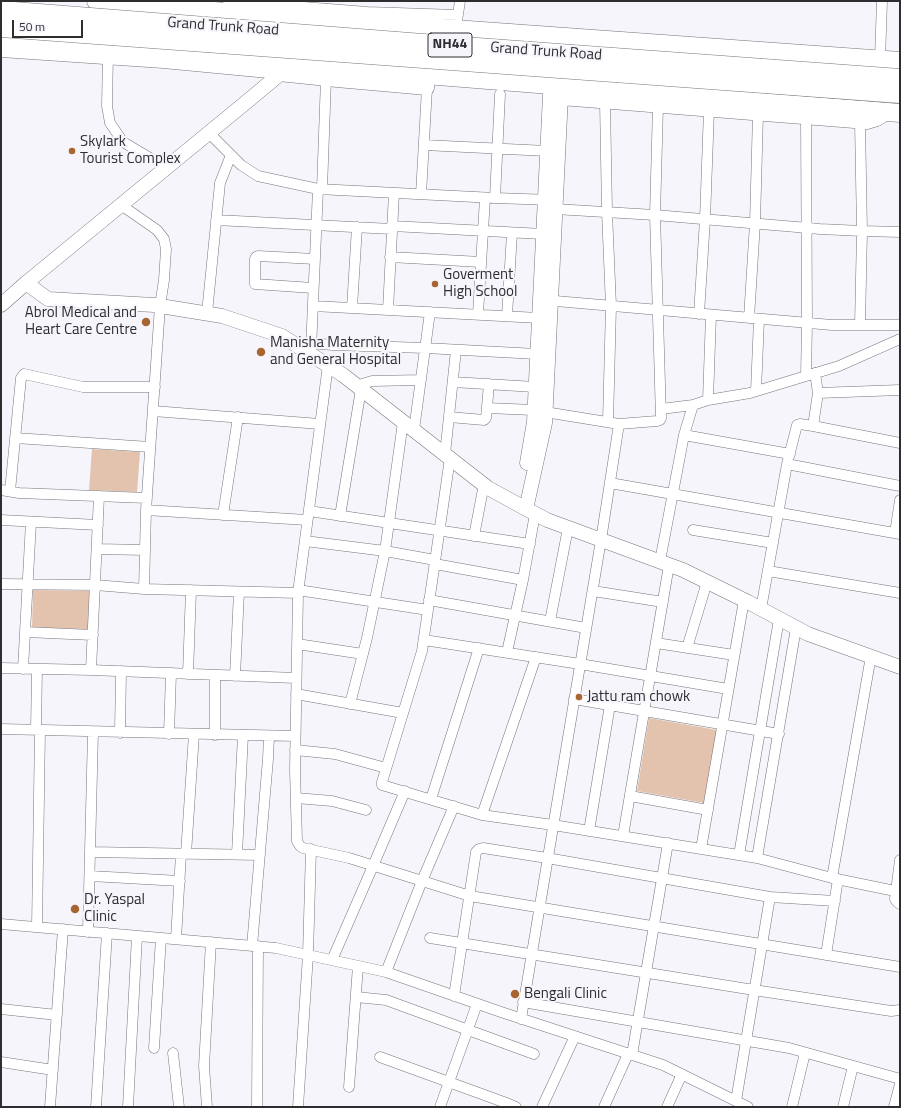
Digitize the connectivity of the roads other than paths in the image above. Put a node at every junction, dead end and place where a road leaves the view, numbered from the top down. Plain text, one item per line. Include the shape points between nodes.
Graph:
1 (105, 1) edge
2 (228, 1) edge
3 (460, 1) edge
4 (882, 1) edge
5 (274, 7) edge
6 (1, 10) edge
7 (298, 17) junction
8 (456, 22) junction
9 (1, 28) edge
10 (559, 36) junction
11 (1, 40) edge
12 (1, 52) edge
13 (108, 54) junction
14 (880, 60) junction
15 (900, 61) edge
16 (285, 69) junction
17 (900, 78) edge
18 (326, 79) junction
19 (427, 82) junction
20 (558, 90) junction
21 (500, 94) dead end
22 (900, 94) edge
23 (605, 102) junction
24 (658, 106) junction
25 (710, 110) junction
26 (894, 112) edge
27 (758, 114) junction
28 (806, 118) junction
29 (860, 122) junction
30 (209, 133) junction
31 (424, 145) junction
32 (498, 149) junction
33 (548, 151) junction
34 (231, 155) junction
35 (150, 158) dead end
36 (320, 189) junction
37 (394, 193) junction
38 (422, 194) junction
39 (490, 198) junction
40 (552, 203) junction
41 (121, 206) junction
42 (606, 212) junction
43 (655, 215) junction
44 (705, 219) junction
45 (216, 220) junction
46 (755, 224) junction
47 (316, 225) junction
48 (357, 227) junction
49 (392, 228) junction
50 (807, 228) junction
51 (483, 231) junction
52 (862, 232) junction
53 (900, 232) edge
54 (512, 233) junction
55 (544, 234) junction
56 (390, 258) junction
57 (315, 259) junction
58 (481, 262) junction
59 (26, 283) junction
60 (313, 288) junction
61 (545, 300) junction
62 (1, 305) edge
63 (160, 306) junction
64 (312, 306) junction
65 (611, 306) junction
66 (352, 308) junction
67 (388, 310) junction
68 (659, 310) junction
69 (430, 312) junction
70 (207, 314) junction
71 (478, 314) junction
72 (700, 314) junction
73 (710, 315) junction
74 (507, 316) junction
75 (539, 318) junction
76 (754, 319) junction
77 (807, 323) junction
78 (860, 325) junction
79 (900, 325) edge
80 (900, 339) edge
81 (425, 348) junction
82 (310, 349) junction
83 (456, 350) junction
84 (537, 354) junction
85 (328, 365) junction
86 (811, 374) junction
87 (421, 380) junction
88 (453, 382) junction
89 (489, 384) junction
90 (155, 387) junction
91 (358, 387) junction
92 (536, 387) junction
93 (900, 390) edge
94 (756, 391) junction
95 (818, 392) junction
96 (708, 400) junction
97 (693, 405) junction
98 (486, 408) junction
99 (661, 409) junction
100 (153, 411) junction
101 (540, 411) junction
102 (449, 417) junction
103 (238, 418) junction
104 (403, 422) junction
105 (608, 422) junction
106 (320, 424) junction
107 (620, 424) junction
108 (813, 426) junction
109 (414, 430) junction
110 (684, 435) junction
111 (15, 438) junction
112 (900, 443) edge
113 (150, 447) junction
114 (790, 454) junction
115 (448, 456) junction
116 (787, 464) junction
117 (610, 482) junction
118 (484, 484) junction
119 (900, 486) edge
120 (5, 491) edge
121 (673, 493) junction
122 (99, 496) junction
123 (147, 498) junction
124 (900, 500) edge
125 (527, 509) junction
126 (146, 510) junction
127 (778, 512) junction
128 (223, 515) junction
129 (308, 515) junction
130 (340, 516) junction
131 (1, 520) edge
132 (31, 522) junction
133 (389, 523) junction
134 (98, 525) junction
135 (568, 528) junction
136 (693, 530) dead end
137 (439, 531) junction
138 (898, 533) edge
139 (474, 536) junction
140 (601, 540) junction
141 (305, 541) junction
142 (773, 543) junction
143 (530, 544) junction
144 (97, 549) junction
145 (145, 550) junction
146 (385, 552) junction
147 (435, 562) junction
148 (664, 563) junction
149 (768, 571) junction
150 (523, 580) junction
151 (708, 582) junction
152 (1, 584) edge
153 (28, 584) junction
154 (95, 586) junction
155 (144, 589) junction
156 (191, 590) junction
157 (593, 590) junction
158 (298, 591) junction
159 (239, 592) junction
160 (900, 593) edge
161 (744, 600) junction
162 (375, 601) junction
163 (663, 602) junction
164 (429, 605) junction
165 (761, 609) junction
166 (514, 615) junction
167 (779, 619) junction
168 (550, 621) junction
169 (586, 628) junction
170 (796, 628) junction
171 (25, 632) junction
172 (93, 635) junction
173 (424, 640) junction
174 (656, 643) junction
175 (297, 644) junction
176 (479, 648) junction
177 (687, 648) junction
178 (507, 652) junction
179 (363, 654) junction
180 (734, 655) junction
181 (871, 656) junction
182 (536, 657) junction
183 (580, 664) junction
184 (900, 667) edge
185 (1, 668) edge
186 (24, 669) junction
187 (37, 669) junction
188 (91, 670) junction
189 (121, 671) junction
190 (171, 673) junction
191 (188, 674) junction
192 (215, 675) junction
193 (235, 676) junction
194 (650, 676) junction
195 (296, 678) junction
196 (728, 689) junction
197 (296, 694) junction
198 (574, 699) junction
199 (350, 704) junction
200 (610, 705) junction
201 (644, 711) junction
202 (403, 713) junction
203 (722, 724) junction
204 (1, 729) edge
205 (38, 730) junction
206 (760, 731) junction
207 (93, 732) junction
208 (120, 733) junction
209 (169, 734) junction
210 (194, 734) junction
211 (778, 734) junction
212 (215, 735) junction
213 (242, 736) junction
214 (269, 736) junction
215 (295, 736) junction
216 (295, 750) junction
217 (386, 768) junction
218 (405, 792) junction
219 (630, 796) junction
220 (296, 798) junction
221 (431, 800) junction
222 (454, 806) junction
223 (366, 810) dead end
224 (708, 810) junction
225 (482, 815) junction
226 (553, 825) junction
227 (590, 831) junction
228 (623, 836) junction
229 (668, 843) junction
230 (311, 849) junction
231 (701, 849) junction
232 (90, 852) junction
233 (184, 854) junction
234 (237, 854) junction
235 (260, 855) junction
236 (739, 855) junction
237 (547, 858) junction
238 (757, 858) junction
239 (900, 860) edge
240 (373, 866) junction
241 (90, 876) junction
242 (662, 878) junction
243 (835, 879) junction
244 (180, 881) junction
245 (422, 881) junction
246 (896, 891) junction
247 (470, 896) junction
248 (770, 897) junction
249 (835, 901) junction
250 (900, 904) edge
251 (539, 907) junction
252 (1, 924) edge
253 (654, 926) junction
254 (37, 927) junction
255 (63, 929) junction
256 (88, 932) junction
257 (107, 933) junction
258 (137, 936) junction
259 (162, 938) junction
260 (430, 938) dead end
261 (176, 939) junction
262 (211, 942) junction
263 (462, 943) junction
264 (762, 944) junction
265 (255, 946) junction
266 (308, 955) junction
267 (531, 955) junction
268 (826, 955) junction
269 (332, 960) junction
270 (358, 966) junction
271 (900, 966) edge
272 (386, 972) junction
273 (646, 973) junction
274 (754, 990) junction
275 (454, 996) junction
276 (356, 997) junction
277 (524, 1002) junction
278 (477, 1004) junction
279 (1, 1009) edge
280 (900, 1010) edge
281 (57, 1015) junction
282 (521, 1019) junction
283 (638, 1022) junction
284 (467, 1030) junction
285 (575, 1036) junction
286 (746, 1041) junction
287 (154, 1048) dead end
288 (173, 1053) dead end
289 (805, 1053) junction
290 (534, 1054) dead end
291 (630, 1054) junction
292 (380, 1057) dead end
293 (1, 1062) edge
294 (854, 1066) junction
295 (53, 1070) junction
296 (682, 1074) junction
297 (900, 1079) edge
298 (449, 1082) junction
299 (900, 1084) edge
300 (349, 1087) dead end
301 (740, 1104) edge
302 (50, 1107) edge
303 (96, 1107) edge
304 (128, 1107) edge
305 (179, 1107) edge
306 (207, 1107) edge
307 (257, 1107) edge
308 (299, 1107) edge
309 (440, 1107) edge
310 (516, 1107) edge
311 (542, 1107) edge
312 (604, 1107) edge
313 (667, 1107) edge
314 (792, 1107) edge
315 (843, 1107) edge
316 (894, 1107) edge

1 - 5 highway
1 - 13 street
2 - 5 street
3 - 8 street
4 - 14 street
5 - 7 highway
5 - 8 street via 367,12
6 - 17 highway, Grand Trunk Road / NH44, bridge
7 - 8 highway
7 - 16 street
8 - 10 highway
9 - 22 highway, Grand Trunk Road / NH44, bridge
10 - 14 highway
10 - 20 street
11 - 13 highway
12 - 13 street
13 - 16 highway
13 - 35 street via 107,106 110,123 123,142
14 - 15 highway
16 - 18 street
16 - 19 highway
16 - 30 street
18 - 19 street
18 - 36 street
19 - 20 highway
19 - 31 street
20 - 23 street
20 - 26 highway
20 - 33 street
20 - 40 street
21 - 32 street
23 - 24 street
23 - 42 street
24 - 25 street
24 - 43 street
25 - 27 street
25 - 44 street
26 - 29 street via 872,121
27 - 28 street
27 - 46 street
28 - 29 street
28 - 50 street
29 - 52 street
30 - 34 street
30 - 41 street
31 - 32 street
31 - 38 street
32 - 33 street
32 - 39 street
33 - 40 street
34 - 36 street via 258,176
34 - 45 street via 220,183
36 - 37 street
36 - 47 street
37 - 38 street
37 - 49 street
38 - 39 street
39 - 40 street
39 - 51 street
40 - 42 street
40 - 55 street
40 - 61 street
41 - 59 street
41 - 63 street via 158,230 164,239 166,249
42 - 43 street
42 - 65 street
43 - 44 street
43 - 68 street
44 - 46 street
44 - 72 street
45 - 47 street
45 - 70 street
46 - 50 street
46 - 76 street
47 - 48 street
47 - 57 street
48 - 49 street
48 - 66 street
49 - 51 street
49 - 56 street
50 - 52 street
50 - 77 street
51 - 54 street
51 - 58 street
52 - 53 street
52 - 78 street
54 - 55 street
54 - 74 street
55 - 61 street
56 - 58 street
56 - 67 street
57 - 60 street
57 - 60 street via 258,256 255,259 255,284
58 - 71 street
59 - 62 street
59 - 63 street via 48,299
60 - 64 street
61 - 65 street
61 - 75 street
61 - 101 street
63 - 70 street
63 - 90 street
64 - 66 street
64 - 82 street
65 - 68 street
65 - 105 street
66 - 67 street
67 - 69 street
68 - 72 street
68 - 99 street
69 - 71 street
69 - 81 street
70 - 82 street via 222,316 282,336
71 - 74 street
72 - 73 street
73 - 76 street
73 - 96 street
74 - 75 street
75 - 84 street
76 - 77 street
76 - 94 street
77 - 78 street
77 - 86 street
78 - 79 street
80 - 86 street via 839,366
81 - 82 street via 332,345
81 - 83 street
81 - 87 street
82 - 85 street
83 - 84 street
83 - 88 street
84 - 92 street
85 - 91 street
85 - 106 street
86 - 94 street
86 - 95 street
87 - 91 street via 372,381
87 - 109 street
88 - 89 street
88 - 102 street
89 - 92 street
89 - 98 street
90 - 100 street
90 - 111 street via 83,387 24,374 21,378
91 - 104 street
91 - 130 street
92 - 101 street
93 - 95 street
94 - 96 street
95 - 108 street
96 - 97 street
97 - 99 street
97 - 110 street
98 - 101 street
98 - 102 street via 484,420
99 - 107 street via 660,420
100 - 103 street
100 - 113 street
101 - 105 street
101 - 125 street via 534,422 523,488
102 - 115 street
103 - 106 street
103 - 128 street
104 - 109 street
104 - 133 street
105 - 107 street
106 - 129 street
107 - 117 street
108 - 112 street
108 - 114 street via 797,425
109 - 115 street
110 - 114 street
110 - 121 street
111 - 113 street
111 - 120 street
113 - 123 street
114 - 116 street
115 - 118 street
115 - 137 street
116 - 119 street
116 - 127 street
117 - 121 street
117 - 140 street
118 - 125 street
118 - 139 street
120 - 122 street
121 - 127 street
121 - 148 street
122 - 123 street
122 - 134 street
123 - 126 street
124 - 138 street
125 - 135 street
125 - 143 street
126 - 128 street
126 - 145 street
127 - 138 street
127 - 142 street
128 - 129 street
129 - 130 street
129 - 141 street
130 - 133 street
131 - 132 street
132 - 134 street
132 - 153 street
133 - 137 street
133 - 146 street
134 - 144 street
135 - 140 street
135 - 168 street
136 - 142 street
137 - 139 street
137 - 147 street
139 - 143 street
140 - 148 street
140 - 157 street
141 - 146 street
141 - 158 street
142 - 149 street
143 - 150 street
144 - 145 street
144 - 154 street
145 - 155 street
146 - 147 street
146 - 162 street
147 - 150 street
147 - 164 street
148 - 151 street
148 - 163 street
149 - 160 street
149 - 165 street
150 - 166 street
151 - 161 street
151 - 177 street
152 - 153 street
153 - 154 street
153 - 171 street
154 - 155 street
154 - 172 street
155 - 156 street
156 - 159 street
156 - 191 street
157 - 163 street
157 - 169 street
158 - 159 street
158 - 162 street
158 - 175 street
159 - 193 street
161 - 165 street
161 - 180 street
162 - 164 street
162 - 179 street
163 - 174 street
164 - 166 street
164 - 173 street
165 - 167 street
166 - 168 street
166 - 178 street
167 - 170 street
167 - 206 street
168 - 169 street
169 - 183 street
170 - 181 street
170 - 211 street
171 - 172 street
171 - 186 street
172 - 188 street
173 - 176 street
173 - 202 street
174 - 177 street
174 - 194 street
175 - 179 street
175 - 195 street
176 - 178 street
176 - 221 street
177 - 180 street
178 - 182 street
179 - 199 street
180 - 196 street
181 - 184 street
181 - 243 street
182 - 183 street
182 - 225 street
183 - 194 street
183 - 198 street
185 - 186 street
186 - 187 street
187 - 188 street
187 - 205 street
188 - 189 street
189 - 190 street
189 - 208 street
190 - 191 street
190 - 209 street
191 - 192 street
192 - 193 street
192 - 212 street
193 - 195 street
194 - 196 street
194 - 201 street
195 - 197 street
196 - 203 street
197 - 199 street
197 - 215 street
198 - 200 street
198 - 226 street
199 - 202 street
200 - 201 street
200 - 227 street
201 - 203 street
201 - 219 street
202 - 217 street
203 - 206 street
203 - 224 street
204 - 205 street
205 - 207 street
205 - 254 street
206 - 211 street
206 - 236 street
207 - 208 street
207 - 232 street
208 - 209 street
209 - 210 street
210 - 212 street
210 - 233 street
211 - 238 street
212 - 213 street
213 - 214 street
213 - 234 street
214 - 215 street
214 - 235 street
215 - 216 street
216 - 217 street via 335,754
216 - 220 street
217 - 218 street via 382,785
218 - 221 street
218 - 240 street
219 - 224 street
219 - 228 street
220 - 223 street via 332,801
220 - 230 street via 296,841 303,848
221 - 222 street
222 - 225 street
222 - 245 street
224 - 231 street
225 - 226 street
226 - 227 street
226 - 237 street
227 - 228 street
228 - 229 street
229 - 231 street
229 - 242 street
230 - 240 street
230 - 266 street
231 - 236 street
232 - 233 street
232 - 241 street
233 - 234 street
233 - 244 street
234 - 235 street
235 - 265 street
236 - 238 street
237 - 242 street
237 - 247 street via 479,849 476,852
237 - 251 street
238 - 243 street
239 - 246 street
240 - 245 street
240 - 269 street
241 - 244 street
241 - 256 street
242 - 248 street
242 - 253 street
243 - 246 street
243 - 249 street
244 - 261 street
245 - 247 street
245 - 272 street
246 - 250 street via 895,898
247 - 251 street
247 - 263 street
248 - 249 street
248 - 264 street
249 - 268 street
251 - 253 street
251 - 267 street
252 - 254 street
253 - 264 street
253 - 273 street
254 - 255 street
255 - 256 street
255 - 281 street
256 - 257 street
257 - 258 street
257 - 303 street
258 - 259 street
258 - 304 street
259 - 261 street
259 - 287 street
260 - 263 street
261 - 262 street
262 - 265 street
262 - 306 street via 204,1066
263 - 267 street
263 - 275 street
264 - 268 street
264 - 274 street
265 - 266 street
265 - 307 street
266 - 269 street
266 - 308 street
267 - 273 street
267 - 277 street
268 - 271 street
269 - 270 street
270 - 272 street
270 - 276 street
272 - 275 street
273 - 274 street
273 - 283 street
274 - 280 street via 891,1011
274 - 286 street
275 - 278 street
276 - 284 street via 386,1000
276 - 300 street
277 - 282 street
277 - 283 street
278 - 282 street
278 - 284 street
279 - 281 street
281 - 295 street
282 - 285 street
283 - 286 street
283 - 291 street
284 - 290 street
284 - 298 street
285 - 291 street
285 - 311 street
286 - 289 street
286 - 301 street
288 - 305 street
289 - 294 street
289 - 314 street
291 - 296 street
291 - 312 street
292 - 298 street
293 - 295 street
294 - 297 street
294 - 315 street
295 - 302 street
296 - 301 street
296 - 313 street
298 - 309 street
298 - 310 street
299 - 316 street

